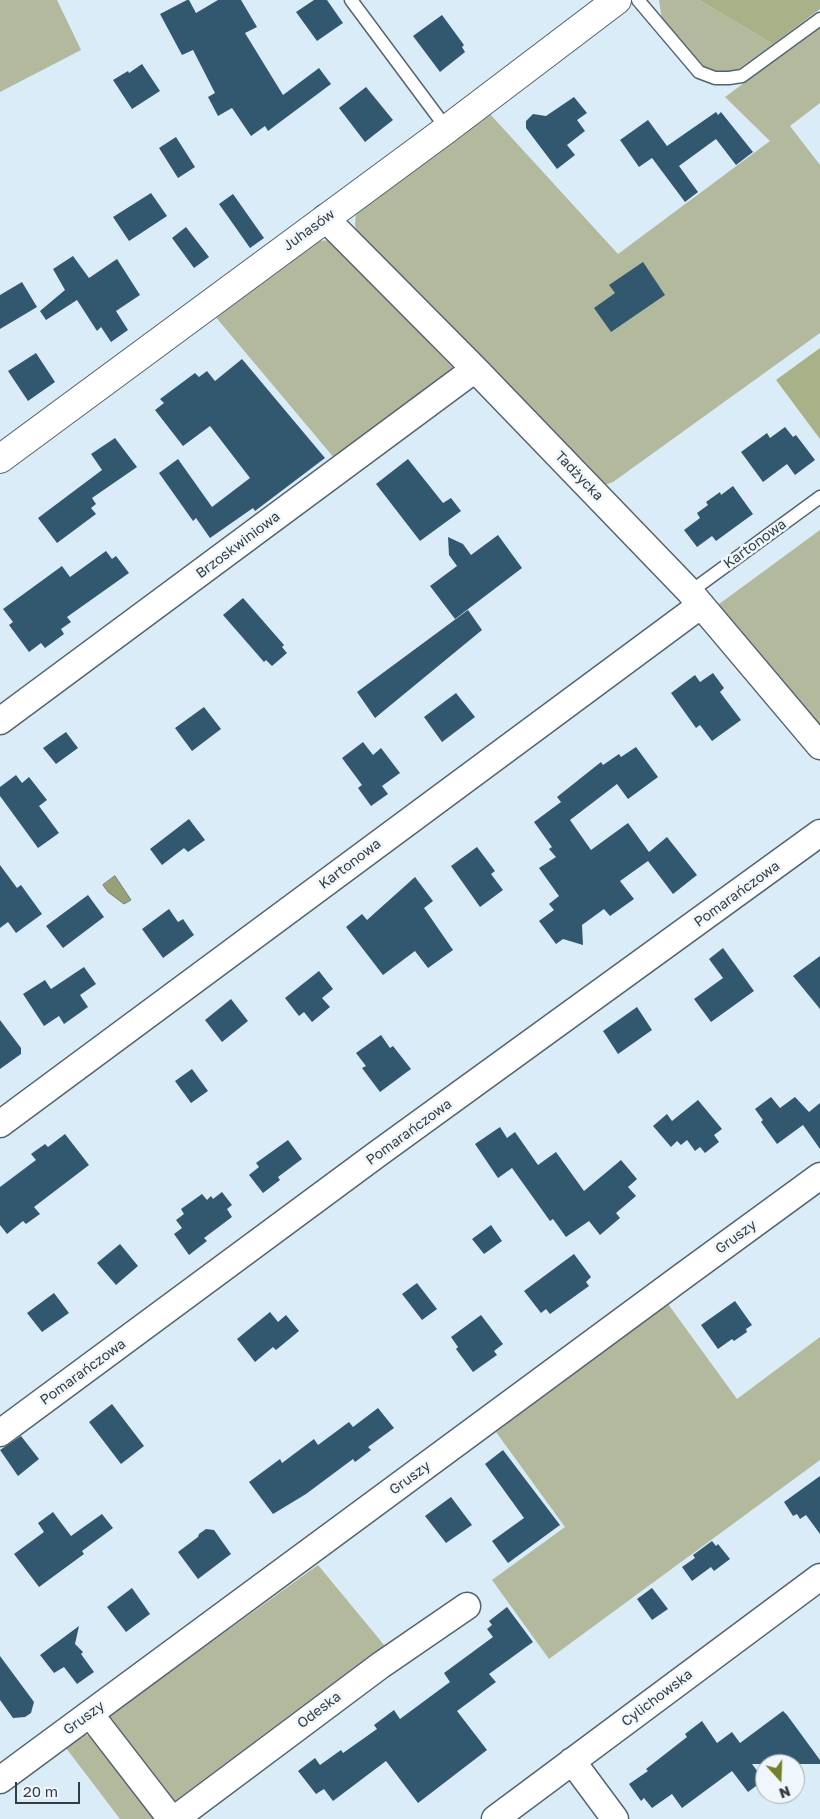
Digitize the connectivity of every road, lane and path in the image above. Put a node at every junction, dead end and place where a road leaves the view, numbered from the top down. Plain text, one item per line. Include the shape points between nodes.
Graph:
1 (351, 0) edge
2 (617, 0) edge
3 (638, 0) edge
4 (820, 19) edge
5 (447, 129) junction
6 (325, 218) junction
7 (475, 369) junction
8 (0, 459) edge
9 (820, 497) edge
10 (695, 598) junction
11 (0, 720) edge
12 (820, 746) edge
13 (820, 833) edge
14 (0, 1124) edge
15 (820, 1176) edge
16 (0, 1433) edge
17 (820, 1577) edge
18 (466, 1606) dead end
19 (90, 1714) junction
20 (572, 1761) junction
21 (0, 1780) edge
22 (171, 1819) edge
23 (175, 1819) edge
24 (495, 1819) edge
25 (615, 1819) edge

1 - 5 lane
2 - 5 street, Juhasów
3 - 4 lane via 699,72 715,78 742,76
5 - 6 street, Juhasów
6 - 7 street, Tadżycka
6 - 8 street, Juhasów
7 - 10 street, Tadżycka
7 - 11 street, Brzoskwiniowa
9 - 10 lane, Kartonowa
10 - 12 street, Tadżycka
10 - 14 street, Kartonowa
13 - 16 street, Pomarańczowa
15 - 19 street, Gruszy
17 - 20 street, Cylichowska
18 - 23 street, Odeska via 381,1665
19 - 21 street, Gruszy
19 - 22 street
20 - 24 street, Cylichowska
20 - 25 street

